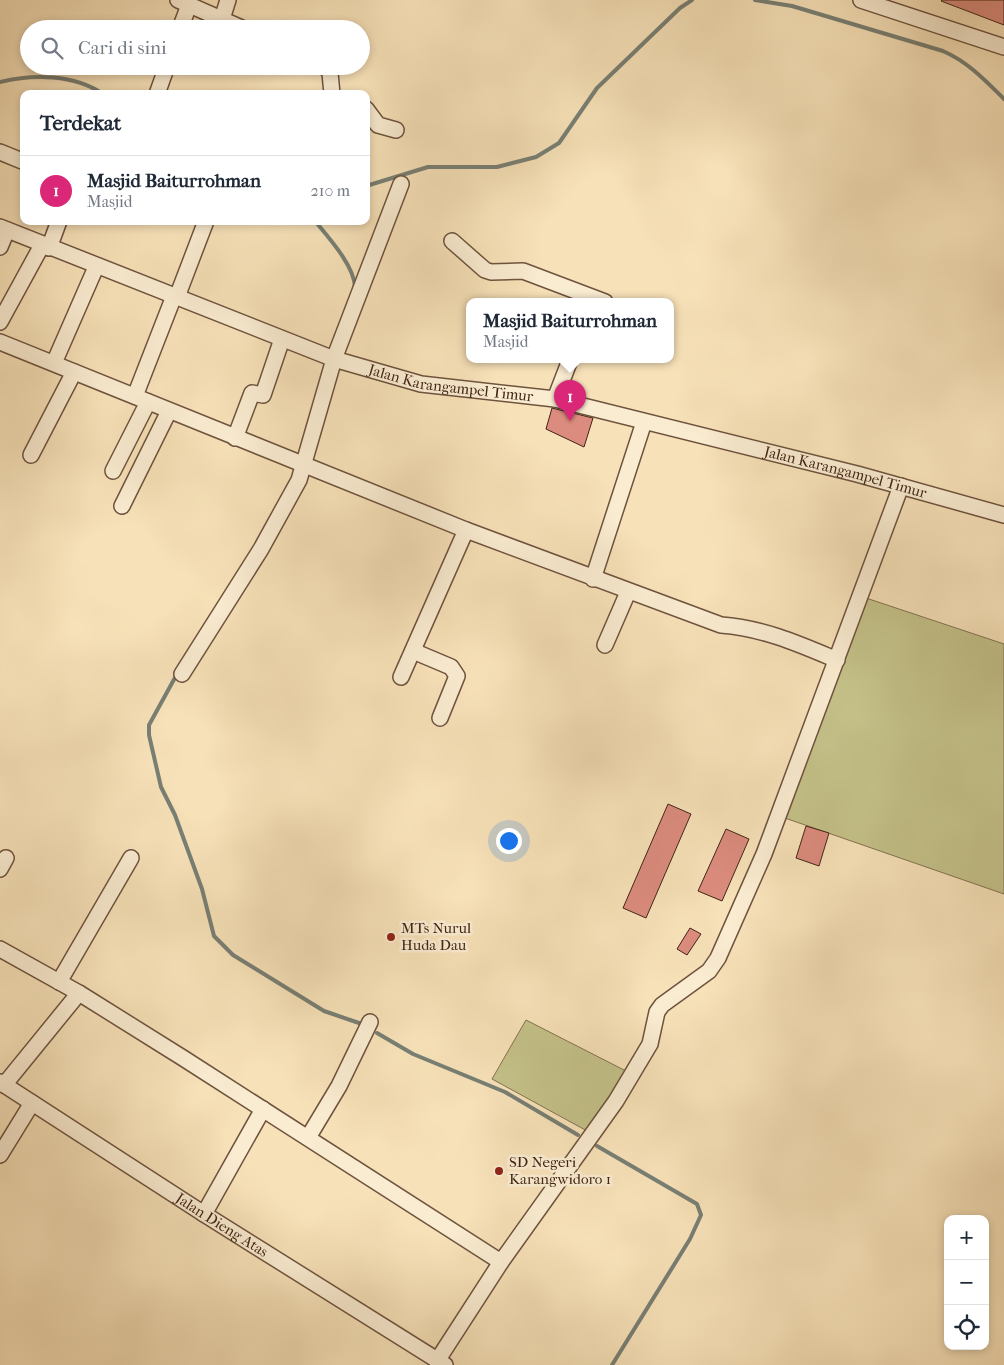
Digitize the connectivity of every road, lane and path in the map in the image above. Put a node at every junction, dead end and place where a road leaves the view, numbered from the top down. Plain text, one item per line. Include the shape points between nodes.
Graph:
1 (228, 0) edge
2 (861, 0) edge
3 (184, 2) edge
4 (878, 2) edge
5 (897, 5) edge
6 (222, 19) joint
7 (181, 20) edge
8 (1004, 47) edge
9 (164, 75) edge
10 (330, 75) edge
11 (158, 90) edge
12 (332, 90) edge
13 (370, 114) edge
14 (396, 130) dead end
15 (0, 152) edge
16 (20, 160) edge
17 (401, 184) dead end
18 (57, 225) edge
19 (204, 225) edge
20 (4, 229) edge
21 (452, 241) dead end
22 (45, 246) junction
23 (0, 247) edge
24 (96, 267) junction
25 (175, 297) junction
26 (588, 298) edge
27 (0, 322) edge
28 (282, 339) junction
29 (0, 342) edge
30 (334, 359) junction
31 (54, 363) junction
32 (569, 363) edge
33 (74, 372) junction
34 (142, 399) junction
35 (555, 399) junction
36 (169, 411) junction
37 (644, 422) junction
38 (235, 438) junction
39 (31, 456) dead end
40 (303, 466) junction
41 (113, 471) dead end
42 (900, 486) junction
43 (122, 506) dead end
44 (1004, 515) edge
45 (466, 530) junction
46 (592, 579) junction
47 (628, 592) junction
48 (605, 645) dead end
49 (413, 651) junction
50 (838, 660) junction
51 (182, 674) dead end
52 (401, 677) dead end
53 (440, 718) dead end
54 (131, 858) dead end
55 (0, 949) edge
56 (59, 982) junction
57 (79, 993) junction
58 (370, 1022) dead end
59 (2, 1083) edge
60 (32, 1103) junction
61 (263, 1109) junction
62 (308, 1136) junction
63 (0, 1154) edge
64 (204, 1214) junction
65 (501, 1262) junction
66 (441, 1363) edge

1 - 6 street
2 - 4 street
3 - 6 street
3 - 7 street
4 - 5 street
5 - 8 street
9 - 11 street
10 - 12 street
13 - 14 street via 378,125
15 - 16 street
17 - 30 street
18 - 22 street
19 - 25 street
20 - 22 street, Jalan Karangampel Timur
20 - 23 street
21 - 26 street via 485,270 523,272
22 - 24 street, Jalan Karangampel Timur
22 - 27 street
24 - 25 street, Jalan Karangampel Timur
24 - 31 street
25 - 28 street, Jalan Karangampel Timur
25 - 34 street
28 - 30 street, Jalan Karangampel Timur
28 - 38 street via 263,395 252,393
29 - 31 street
30 - 35 street, Jalan Karangampel Timur via 421,384
30 - 40 street
31 - 33 street
32 - 35 street
33 - 34 street
33 - 39 street
34 - 36 street
34 - 41 street
35 - 37 street, Jalan Karangampel Timur
36 - 38 street
36 - 43 street
37 - 42 street, Jalan Karangampel Timur
37 - 46 street
38 - 40 street
40 - 45 street
40 - 51 street via 278,520
42 - 44 street, Jalan Karangampel Timur
42 - 50 street
45 - 46 street
45 - 49 street
46 - 47 street
47 - 48 street
47 - 50 street via 721,625 742,626 781,636
49 - 52 street
49 - 53 street via 456,671 457,676
50 - 65 street via 764,854 714,965 662,1005 657,1012 650,1044 616,1101
54 - 56 street
55 - 56 street
56 - 57 street
57 - 59 street
57 - 61 street
58 - 62 street via 339,1086
59 - 60 street, Jalan Dieng Atas
60 - 63 street
60 - 64 street, Jalan Dieng Atas
61 - 62 street
61 - 64 street
62 - 65 street
64 - 66 street, Jalan Dieng Atas
65 - 66 street

